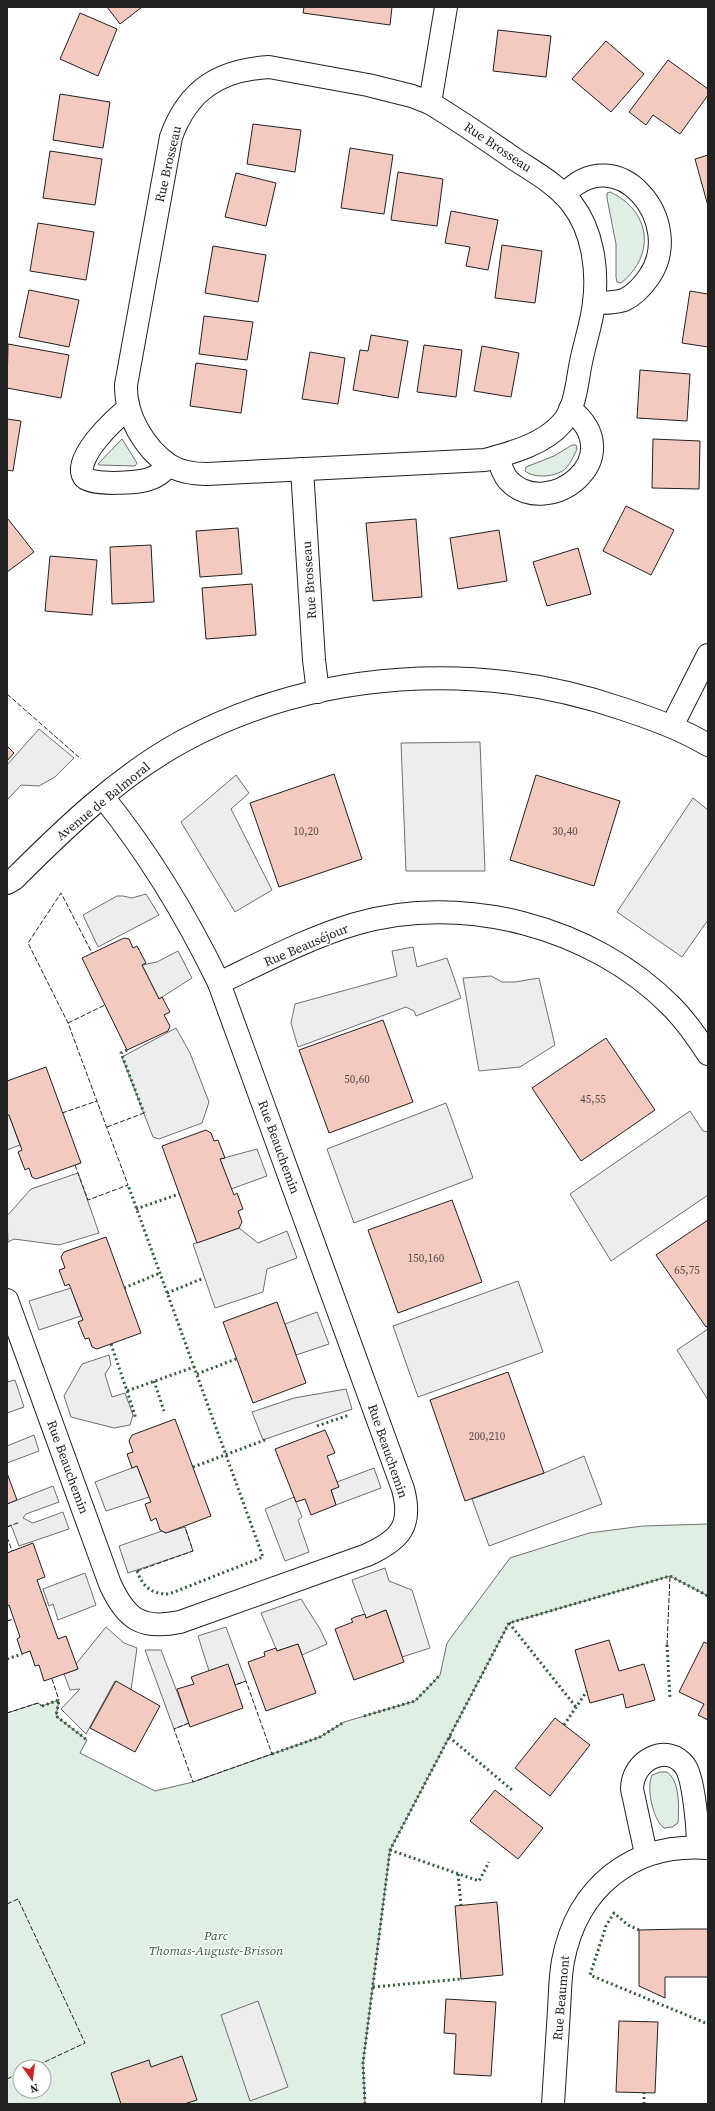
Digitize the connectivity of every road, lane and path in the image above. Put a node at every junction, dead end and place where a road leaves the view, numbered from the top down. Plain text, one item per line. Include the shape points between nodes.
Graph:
1 (446, 7) edge
2 (430, 103) junction
3 (564, 195) junction
4 (594, 303) junction
5 (128, 409) junction
6 (570, 409) junction
7 (498, 456) junction
8 (169, 465) junction
9 (302, 469) junction
10 (708, 655) edge
11 (318, 692) junction
12 (672, 726) junction
13 (708, 745) edge
14 (103, 797) junction
15 (9, 886) edge
16 (219, 983) junction
17 (708, 1054) edge
18 (7, 1300) edge
19 (703, 1847) edge
20 (646, 1854) junction
21 (553, 2104) edge

1 - 2 street
2 - 3 street, Rue Brosseau via 542,177
2 - 5 street, Rue Brosseau via 386,89 268,67 240,70 226,75 212,82 189,101 181,112 171,137 126,376 125,396
3 - 4 street, Rue Brosseau via 580,217 590,241 594,267
3 - 4 street via 576,182 584,178 605,175 618,178 639,192 654,212 658,225 658,257 653,271 644,284 624,300
4 - 6 street, Rue Brosseau
5 - 8 street, Rue Brosseau via 146,442
5 - 8 street via 113,421 91,448 81,471 84,477 88,481 98,483 139,482 159,474
6 - 7 street, Rue Brosseau via 564,421 555,430 523,448
6 - 7 street via 585,424 592,451 589,462 576,482 554,491 530,492 506,477
7 - 9 street, Rue Brosseau via 475,461
8 - 9 street, Rue Brosseau via 194,474
9 - 11 street, Rue Brosseau
10 - 12 street
11 - 12 street, Avenue de Balmoral via 375,682 474,678 577,694
11 - 14 street, Avenue de Balmoral via 269,704 210,727 153,760
12 - 13 street, Avenue de Balmoral
14 - 15 street, Avenue de Balmoral via 58,836
14 - 16 street, Rue Beauchemin via 139,842 198,941
16 - 17 street, Rue Beauséjour via 324,935 355,924 426,913 494,917 562,936 618,964 671,1006
16 - 18 street, Rue Beauchemin via 403,1489 407,1517 403,1528 394,1540 367,1555 180,1622 150,1625 136,1620 126,1613 110,1584
19 - 20 street, Rue Beaumont via 671,1848
19 - 20 street, Rue Beaumont via 690,1778 685,1766 670,1756 660,1756 649,1758 641,1764 632,1781
20 - 21 street, Rue Beaumont via 630,1862 602,1885 577,1918 568,1939 563,1962

